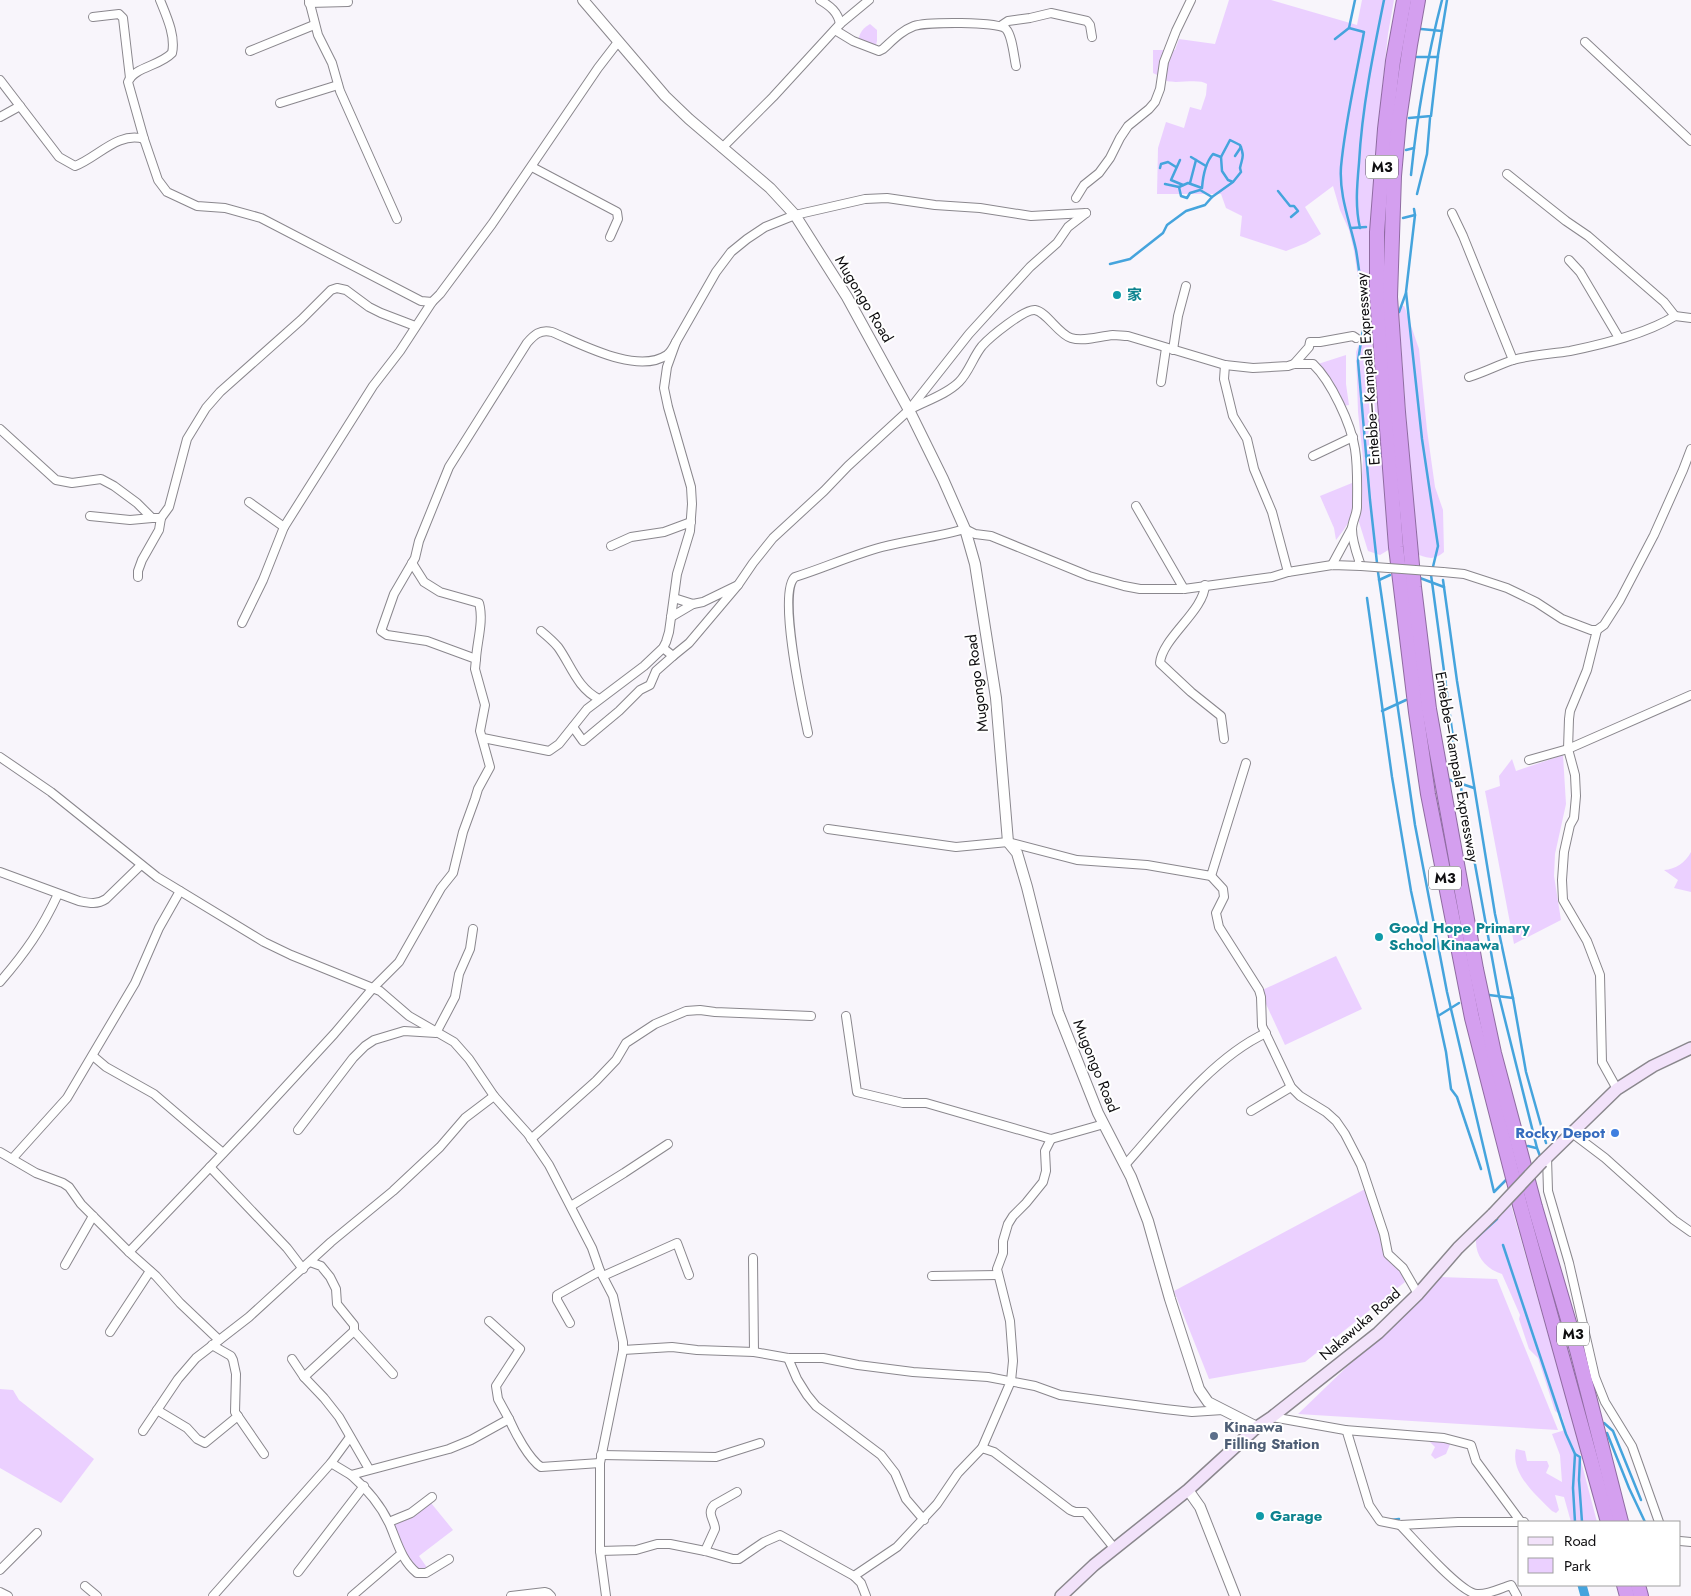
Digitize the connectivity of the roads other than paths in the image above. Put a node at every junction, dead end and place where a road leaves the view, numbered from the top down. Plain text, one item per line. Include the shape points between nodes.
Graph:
1 (160, 0) edge
2 (583, 0) edge
3 (820, 0) edge
4 (869, 0) edge
5 (1191, 0) edge
6 (1404, 0) edge
7 (1418, 0) edge
8 (310, 1) edge
9 (348, 2) dead end
10 (93, 17) dead end
11 (314, 25) junction
12 (1002, 26) junction
13 (837, 27) junction
14 (1092, 37) dead end
15 (618, 42) junction
16 (1584, 42) dead end
17 (250, 51) dead end
18 (1016, 66) dead end
19 (130, 78) junction
20 (0, 80) edge
21 (338, 85) junction
22 (280, 103) dead end
23 (20, 106) junction
24 (0, 117) edge
25 (144, 139) junction
26 (1691, 141) edge
27 (722, 148) junction
28 (532, 166) junction
29 (1507, 174) dead end
30 (1076, 198) dead end
31 (1452, 213) dead end
32 (795, 215) junction
33 (397, 219) dead end
34 (610, 237) dead end
35 (1569, 260) dead end
36 (1186, 286) dead end
37 (432, 302) junction
38 (1675, 316) junction
39 (1691, 318) edge
40 (415, 326) junction
41 (1356, 338) dead end
42 (1619, 338) junction
43 (676, 342) junction
44 (1170, 349) junction
45 (1513, 360) junction
46 (1294, 364) junction
47 (1225, 365) junction
48 (1469, 377) dead end
49 (1161, 382) dead end
50 (909, 410) junction
51 (0, 429) edge
52 (1353, 437) junction
53 (1691, 449) edge
54 (1313, 456) dead end
55 (249, 502) dead end
56 (1136, 506) dead end
57 (90, 516) dead end
58 (152, 518) junction
59 (161, 518) junction
60 (691, 522) junction
61 (284, 528) junction
62 (1352, 528) junction
63 (965, 529) junction
64 (612, 546) dead end
65 (412, 563) junction
66 (1332, 565) junction
67 (1361, 566) junction
68 (1288, 572) junction
69 (138, 577) dead end
70 (738, 585) junction
71 (1205, 585) junction
72 (1184, 589) junction
73 (674, 598) junction
74 (703, 602) junction
75 (692, 604) junction
76 (712, 616) junction
77 (671, 617) junction
78 (242, 623) dead end
79 (1597, 630) junction
80 (541, 631) dead end
81 (662, 648) junction
82 (673, 656) junction
83 (476, 660) junction
84 (1691, 696) edge
85 (599, 699) junction
86 (573, 727) junction
87 (808, 733) dead end
88 (483, 738) junction
89 (1224, 739) dead end
90 (1568, 749) junction
91 (0, 757) edge
92 (1528, 760) dead end
93 (1246, 763) dead end
94 (828, 829) dead end
95 (1008, 842) junction
96 (140, 865) junction
97 (0, 872) edge
98 (1211, 876) junction
99 (180, 891) junction
100 (58, 894) junction
101 (473, 929) dead end
102 (0, 982) edge
103 (373, 988) junction
104 (409, 1016) junction
105 (811, 1016) dead end
106 (846, 1016) dead end
107 (404, 1031) junction
108 (436, 1032) junction
109 (1266, 1033) junction
110 (1691, 1048) edge
111 (93, 1056) junction
112 (1291, 1087) junction
113 (1617, 1089) junction
114 (494, 1096) junction
115 (1251, 1111) dead end
116 (1104, 1124) junction
117 (298, 1130) dead end
118 (1572, 1133) junction
119 (531, 1139) junction
120 (1051, 1139) junction
121 (668, 1144) dead end
122 (0, 1152) edge
123 (223, 1153) junction
124 (12, 1160) junction
125 (1545, 1160) junction
126 (1125, 1165) junction
127 (210, 1167) junction
128 (398, 1180) dead end
129 (571, 1206) junction
130 (93, 1216) junction
131 (1691, 1232) edge
132 (129, 1252) junction
133 (753, 1258) dead end
134 (310, 1262) junction
135 (65, 1265) dead end
136 (302, 1269) junction
137 (150, 1271) junction
138 (602, 1273) junction
139 (689, 1275) dead end
140 (998, 1275) junction
141 (932, 1276) dead end
142 (1418, 1294) junction
143 (489, 1321) dead end
144 (570, 1323) dead end
145 (354, 1331) junction
146 (110, 1332) dead end
147 (216, 1343) junction
148 (623, 1350) junction
149 (754, 1352) junction
150 (788, 1358) junction
151 (292, 1359) dead end
152 (394, 1374) dead end
153 (304, 1377) junction
154 (1011, 1381) junction
155 (157, 1410) junction
156 (1223, 1410) junction
157 (238, 1416) junction
158 (1272, 1417) junction
159 (509, 1419) junction
160 (1257, 1427) junction
161 (1345, 1430) junction
162 (143, 1432) dead end
163 (350, 1437) junction
164 (760, 1443) dead end
165 (982, 1448) junction
166 (264, 1454) dead end
167 (601, 1459) junction
168 (331, 1463) junction
169 (369, 1470) junction
170 (351, 1475) junction
171 (364, 1486) junction
172 (1188, 1490) junction
173 (737, 1492) dead end
174 (432, 1497) dead end
175 (924, 1520) junction
176 (1522, 1521) edge
177 (1608, 1521) edge
178 (1621, 1521) edge
179 (1659, 1521) edge
180 (389, 1522) junction
181 (1518, 1522) edge
182 (1400, 1525) junction
183 (38, 1533) dead end
184 (1115, 1549) junction
185 (600, 1551) junction
186 (705, 1551) junction
187 (401, 1554) junction
188 (450, 1559) dead end
189 (0, 1570) edge
190 (298, 1572) dead end
191 (854, 1576) junction
192 (1518, 1583) edge
193 (1511, 1585) junction
194 (85, 1586) dead end
195 (0, 1592) edge
196 (8, 1596) edge
197 (97, 1596) edge
198 (213, 1596) edge
199 (352, 1596) edge
200 (511, 1596) edge
201 (551, 1596) edge
202 (606, 1596) edge
203 (866, 1596) edge
204 (1061, 1596) edge
205 (1235, 1596) edge
206 (1517, 1596) edge

1 - 19 street via 168,22 172,52
2 - 15 street, Mugongo Road
3 - 13 street via 836,14
4 - 13 street
5 - 30 street via 1164,62 1155,102 1128,126 1110,158
6 - 177 highway, Entebbe–Kampala Expressway / M3 via 1385,129 1377,232 1377,297 1396,547 1416,712 1428,794 1474,1027
7 - 178 highway, Entebbe–Kampala Expressway / M3 via 1399,120 1390,305 1414,587 1429,709 1494,1053 1578,1350
8 - 9 street
8 - 11 street
10 - 19 street via 122,16
11 - 17 street
11 - 21 street via 332,63
12 - 13 street via 924,23 901,32 879,51 853,41
12 - 14 street via 1008,21 1052,12 1086,21
12 - 18 street via 1009,34
13 - 27 street via 773,98
15 - 27 street, Mugongo Road via 666,96
15 - 28 street
16 - 26 street
19 - 25 street via 129,86
20 - 23 street
21 - 22 street
21 - 33 street
23 - 24 street
23 - 25 street via 59,158 75,166 127,138
25 - 37 street via 158,180 174,196 198,206 225,208 261,218 421,301
27 - 32 street, Mugongo Road via 770,188
28 - 34 street via 618,212
28 - 37 street
29 - 38 street via 1588,236 1664,302
31 - 45 street
32 - 43 street via 765,227 731,252
32 - 50 street, Mugongo Road via 847,297
32 - 50 street via 865,198 980,208 1030,216 1086,213 1068,226 1057,243 1030,267 969,334
35 - 42 street via 1580,272
36 - 44 street
37 - 40 street
38 - 39 street
38 - 42 street via 1660,325
40 - 59 street via 381,314 346,290 331,290 206,408 187,439 169,507
40 - 61 street
41 - 46 street via 1310,342
42 - 45 street
43 - 60 street via 664,388 691,487
43 - 65 street via 668,354 633,361 610,356 547,330 537,333 454,457
44 - 47 street
44 - 49 street
44 - 50 street via 1128,336 1072,339 1042,313 1035,310 1026,312 982,346 960,381 950,390
45 - 48 street
46 - 47 street via 1253,368
46 - 52 street via 1313,364 1318,369 1331,387
47 - 68 street via 1224,379 1233,416 1247,439
50 - 63 street, Mugongo Road
50 - 70 street via 773,538
51 - 58 street via 56,480 72,483 101,479 137,503
52 - 54 street
52 - 62 street via 1357,510
53 - 79 street via 1637,567 1610,617
55 - 61 street
56 - 72 street
57 - 58 street via 130,520
58 - 59 street
59 - 69 street via 159,530 138,570
60 - 64 street
60 - 73 street
61 - 78 street
62 - 66 street
62 - 67 street
63 - 72 street via 1124,586
63 - 87 street via 857,554 792,578 789,613 794,662
63 - 95 street, Mugongo Road via 976,572 996,698
65 - 83 street via 424,582 440,592 479,603 482,614
65 - 83 street via 394,594 382,633 427,641
66 - 67 street
66 - 68 street
67 - 79 street, bridge via 1464,574 1507,588 1562,619
68 - 71 street
70 - 74 street
70 - 76 street
71 - 72 street
71 - 89 street via 1203,595 1171,640 1160,663 1221,716
73 - 75 street
73 - 77 street
74 - 75 street
74 - 76 street
75 - 77 street
76 - 82 street
77 - 81 street
79 - 90 street via 1587,670 1570,711
80 - 85 street via 556,645 576,678
81 - 82 street
81 - 85 street via 644,666
82 - 86 street via 656,671 650,685 640,690 583,741
83 - 88 street via 476,675 484,701 480,731
84 - 90 street
85 - 86 street
86 - 88 street via 549,751
88 - 103 street via 490,767 478,789 453,873 399,962
90 - 92 street
90 - 113 street via 1575,775 1576,796 1574,818 1564,852 1563,900 1598,967 1602,1062
91 - 96 street via 51,792
93 - 98 street
94 - 95 street via 956,847
95 - 98 street via 1078,860 1147,865
95 - 116 street, Mugongo Road via 1017,853 1058,1012
96 - 99 street
96 - 100 street via 101,903 92,904
97 - 100 street
98 - 109 street via 1223,889 1224,897 1216,913 1219,927 1259,990 1261,1021
99 - 103 street via 264,942
99 - 111 street via 159,928 135,984
100 - 102 street via 40,930
101 - 108 street via 455,997
103 - 104 street
103 - 123 street
104 - 107 street
104 - 108 street
105 - 119 street via 700,1010 686,1011 655,1024 626,1043 616,1060 596,1081
106 - 120 street via 857,1092 904,1103 926,1103
107 - 108 street
107 - 117 street via 365,1046
108 - 114 street via 454,1042
109 - 112 street
109 - 126 street via 1252,1039 1218,1065
110 - 113 main road, Nakawuka Road via 1653,1066
111 - 123 street via 154,1094
111 - 124 street via 67,1098
112 - 115 street
112 - 142 street via 1331,1116 1345,1134 1361,1165 1388,1254 1404,1268
113 - 118 main road, Nakawuka Road
114 - 119 street
114 - 128 street via 477,1102 433,1149
114 - 134 street via 465,1118 415,1171
116 - 120 street
116 - 126 street, Mugongo Road
118 - 125 main road, Nakawuka Road
118 - 131 street
119 - 129 street
120 - 140 street via 1045,1151 1043,1182 1008,1224
121 - 129 street
122 - 124 street
123 - 127 street
124 - 130 street via 63,1183
125 - 142 main road, Nakawuka Road, bridge via 1458,1248
125 - 179 street via 1548,1190 1569,1263 1595,1377 1605,1402 1632,1446
126 - 156 street, Mugongo Road via 1148,1221 1199,1389 1208,1402
127 - 132 street
127 - 136 street via 287,1248
129 - 138 street
130 - 132 street
130 - 135 street
132 - 137 street
133 - 149 street
134 - 136 street
134 - 145 street via 321,1266 330,1277 336,1289 337,1304 354,1325
136 - 147 street
137 - 146 street
137 - 147 street
138 - 139 street via 677,1243
138 - 144 street via 557,1295
138 - 148 street via 613,1296
140 - 141 street
140 - 154 street via 1010,1320
142 - 158 main road, Nakawuka Road via 1378,1333
143 - 159 street via 520,1349 496,1386 498,1399
145 - 152 street
145 - 153 street
147 - 155 street via 189,1365
147 - 157 street via 233,1360 235,1412
148 - 149 street via 672,1347
148 - 167 street
149 - 150 street
150 - 154 street via 823,1358 912,1372
150 - 175 street via 797,1379 816,1406 881,1455 895,1473 906,1499
151 - 153 street
153 - 163 street via 339,1417
154 - 156 street via 1060,1395 1192,1412
154 - 165 street
155 - 157 street via 205,1443
155 - 162 street
156 - 160 street, Mugongo Road
157 - 166 street
158 - 160 main road, Nakawuka Road
158 - 161 street
159 - 167 street via 517,1437 541,1468
159 - 169 street via 449,1449
160 - 172 main road, Nakawuka Road
161 - 176 street via 1444,1438 1471,1445 1476,1461
161 - 182 street via 1369,1505 1380,1521
163 - 168 street
163 - 169 street
164 - 167 street via 716,1457
165 - 175 street via 958,1473
165 - 184 street via 994,1452 1070,1510 1085,1512
167 - 185 street
168 - 170 street
168 - 198 street
169 - 170 street
170 - 171 street
171 - 180 street
171 - 190 street
172 - 184 main road, Nakawuka Road
172 - 205 street via 1200,1507
173 - 186 street via 711,1508 715,1529
174 - 180 street via 411,1514
175 - 191 street via 897,1547
180 - 187 street
181 - 182 street
182 - 193 street via 1469,1592 1481,1594
183 - 189 street
184 - 204 main road, Nakawuka Road
185 - 186 street via 636,1550 670,1544
185 - 202 street
186 - 191 street via 739,1559 764,1542 780,1536
187 - 188 street via 414,1570 422,1574
187 - 199 street
191 - 203 street via 861,1582
192 - 193 street
193 - 206 street
194 - 197 street
195 - 196 street
200 - 201 street via 544,1592

